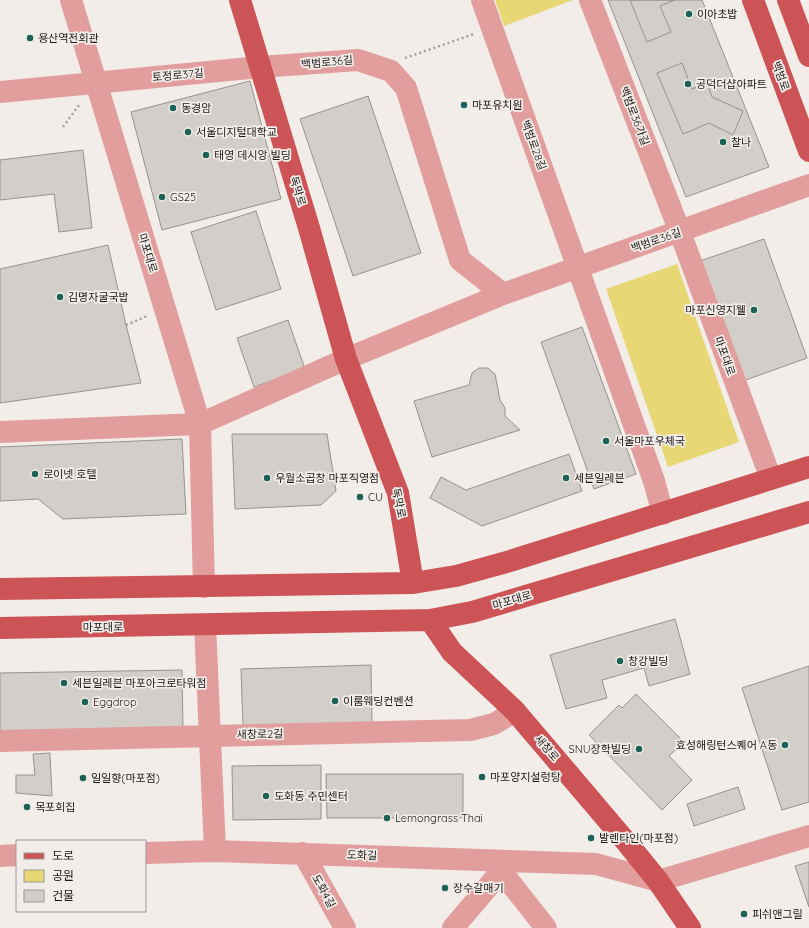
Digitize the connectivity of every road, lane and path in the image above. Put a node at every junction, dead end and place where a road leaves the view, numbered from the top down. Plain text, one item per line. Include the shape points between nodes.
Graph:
1 (71, 0) edge
2 (240, 0) edge
3 (482, 0) edge
4 (590, 0) edge
5 (753, 0) edge
6 (788, 0) edge
7 (492, 28) junction
8 (804, 31) edge
9 (809, 56) edge
10 (260, 67) junction
11 (391, 71) junction
12 (95, 82) junction
13 (0, 92) edge
14 (809, 152) edge
15 (809, 185) edge
16 (680, 232) junction
17 (578, 267) junction
18 (502, 294) junction
19 (346, 359) junction
20 (200, 424) junction
21 (0, 432) edge
22 (809, 467) edge
23 (771, 479) junction
24 (809, 512) edge
25 (663, 514) junction
26 (412, 583) junction
27 (204, 587) junction
28 (0, 589) edge
29 (430, 620) junction
30 (205, 625) junction
31 (0, 628) edge
32 (515, 711) junction
33 (209, 735) junction
34 (0, 741) edge
35 (803, 838) edge
36 (214, 851) junction
37 (146, 853) edge
38 (303, 853) junction
39 (16, 855) edge
40 (0, 856) edge
41 (506, 866) junction
42 (658, 882) junction
43 (345, 928) edge
44 (454, 928) edge
45 (546, 928) edge
46 (690, 928) edge

1 - 12 street
2 - 10 main road, 독막로
3 - 7 street, 백범로28길
4 - 16 street, 백범로36가길
5 - 14 main road, 백범로
6 - 8 main road
7 - 11 path via 402,59
7 - 17 street, 백범로28길
8 - 9 main road
10 - 11 street, 백범로36길 via 358,60
10 - 12 street, 토정로37길
10 - 19 main road, 독막로
11 - 18 street via 406,88 460,260
12 - 13 street, 토정로37길
12 - 20 street, 마포대로
15 - 16 street, 백범로36길
16 - 17 street, 백범로36길
16 - 23 street, 마포대로
17 - 18 street, 백범로36길
17 - 25 street
18 - 19 street, 백범로36길
19 - 20 street
19 - 26 main road, 독막로 via 398,493
20 - 21 street
20 - 27 street, 마포대로
22 - 23 main road
23 - 25 main road
24 - 29 main road, 마포대로 via 472,612
25 - 26 main road via 456,576
26 - 27 main road
27 - 28 main road
29 - 30 main road, 마포대로
29 - 32 main road, 새창로 via 452,652
30 - 31 main road, 마포대로
30 - 33 street
32 - 33 street, 새창로2길 via 494,724 470,730
32 - 42 main road, 새창로
33 - 34 street, 새창로2길
33 - 36 street
35 - 42 street
36 - 37 street, 도화길
36 - 38 street, 도화길
38 - 41 street, 도화길
38 - 43 street, 도화4길
39 - 40 street
41 - 42 street, 도화길 via 596,864
41 - 44 street
41 - 45 street
42 - 46 main road, 새창로

